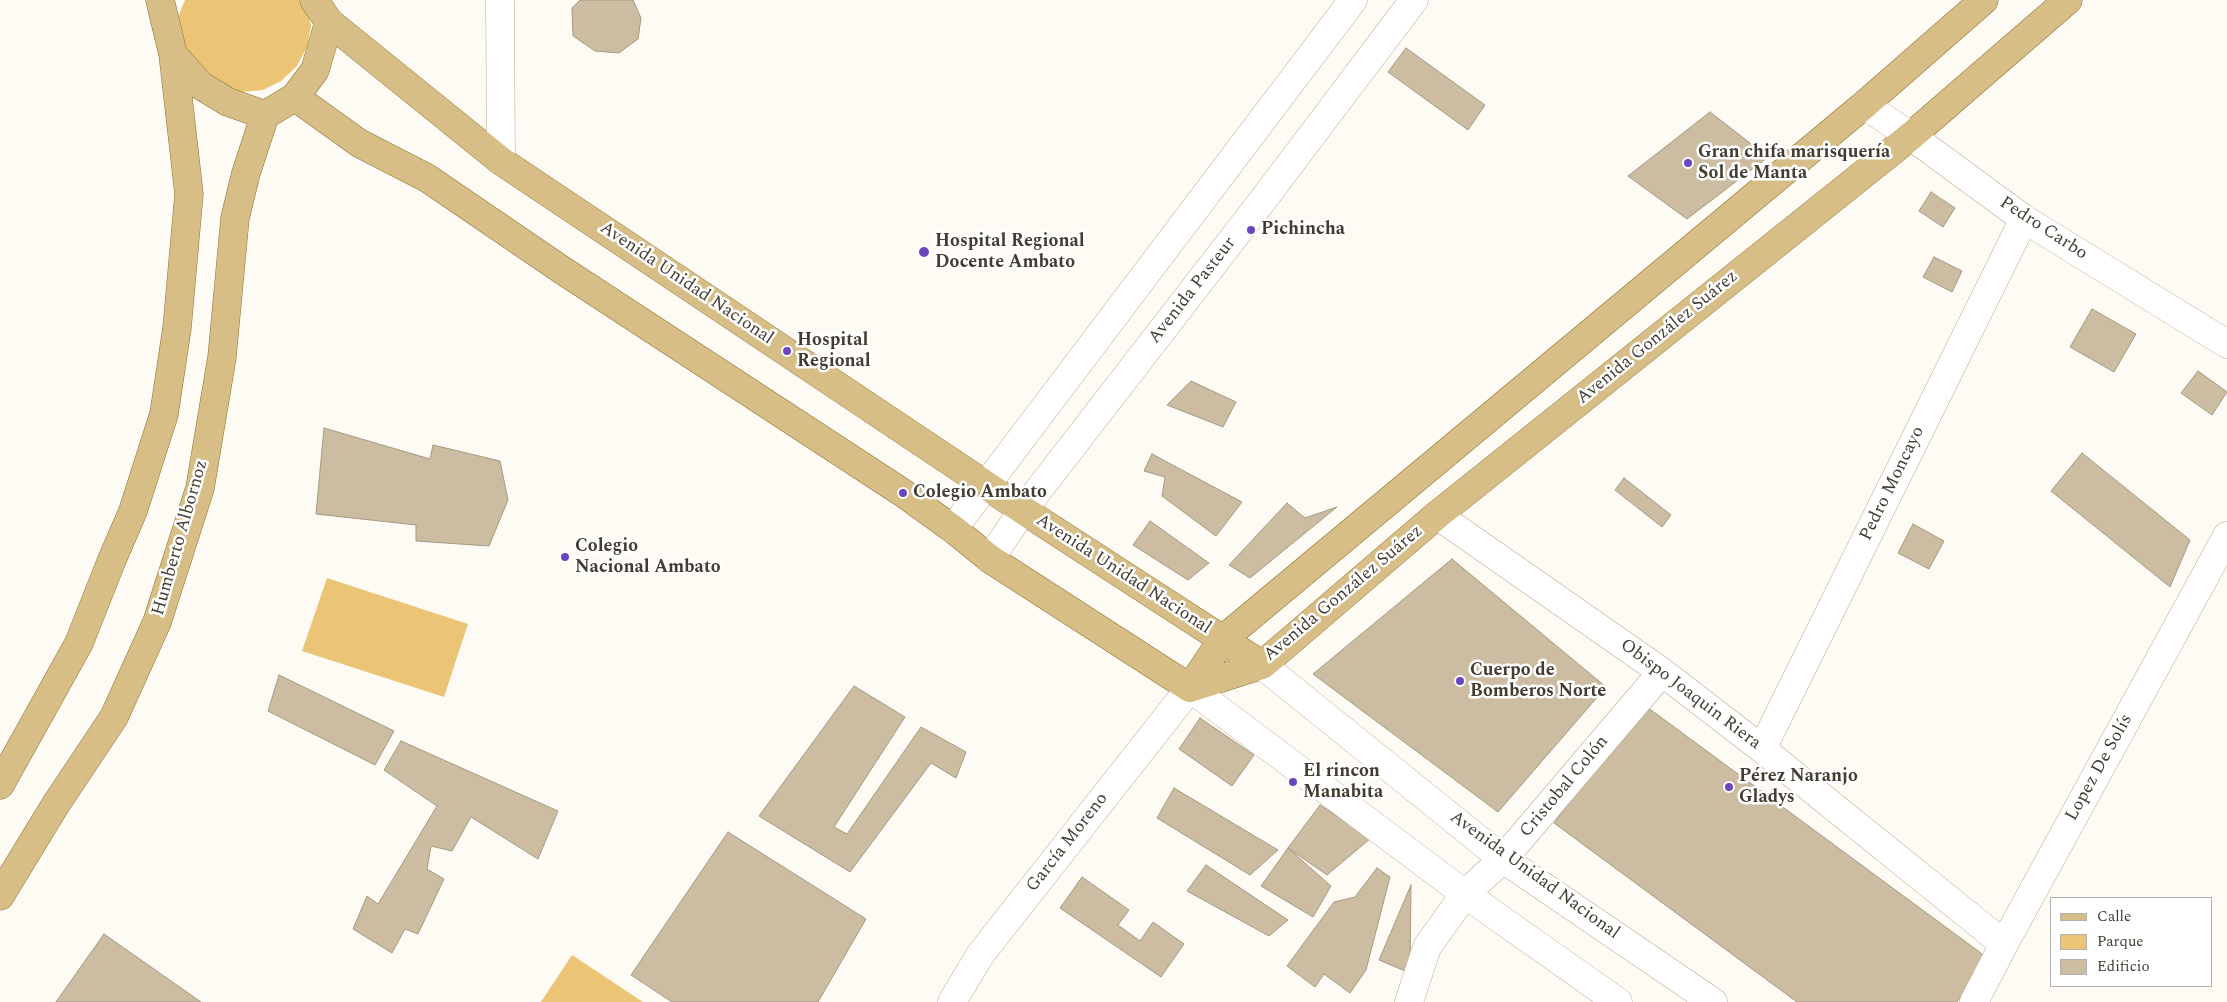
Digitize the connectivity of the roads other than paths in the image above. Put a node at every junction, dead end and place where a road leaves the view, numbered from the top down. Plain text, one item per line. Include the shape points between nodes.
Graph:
1 (314, 0) edge
2 (500, 0) edge
3 (1353, 0) edge
4 (1414, 0) edge
5 (1984, 0) edge
6 (2068, 0) edge
7 (164, 3) edge
8 (329, 22) junction
9 (173, 54) junction
10 (295, 97) junction
11 (1864, 105) junction
12 (265, 115) junction
13 (1911, 136) junction
14 (501, 161) junction
15 (2024, 219) junction
16 (2227, 344) edge
17 (986, 484) junction
18 (1023, 510) junction
19 (1437, 515) junction
20 (953, 529) junction
21 (2227, 536) edge
22 (990, 559) junction
23 (1222, 640) junction
24 (1262, 665) junction
25 (1662, 672) junction
26 (1190, 688) junction
27 (1762, 749) junction
28 (0, 785) edge
29 (1503, 859) junction
30 (1465, 894) junction
31 (0, 896) edge
32 (2004, 944) junction
33 (952, 1002) edge
34 (1409, 1002) edge
35 (1618, 1002) edge
36 (1713, 1002) edge
37 (1974, 1002) edge

1 - 8 main road, Avenida Unidad Nacional
2 - 14 street
3 - 17 street
4 - 18 street, Avenida Pasteur
5 - 11 main road
6 - 13 main road, Avenida González Suárez
7 - 9 main road
8 - 10 main road via 315,70
8 - 14 main road, Avenida Unidad Nacional
9 - 12 main road via 200,85 228,102
9 - 28 main road via 189,194 177,328 164,414 133,511 79,643
10 - 12 main road
10 - 20 main road via 359,143 427,178
11 - 13 street, Pedro Carbo
11 - 23 main road
12 - 31 main road, Humberto Albornoz via 235,218 222,358 200,488 158,622 114,717
13 - 15 street, Pedro Carbo
13 - 19 main road, Avenida González Suárez
14 - 17 main road, Avenida Unidad Nacional
15 - 16 street, Pedro Carbo
15 - 27 street, Pedro Moncayo
17 - 18 main road, Avenida Unidad Nacional
17 - 20 street
18 - 22 street, Avenida Pasteur
18 - 23 main road, Avenida Unidad Nacional
19 - 24 main road, Avenida González Suárez
19 - 25 street, Obispo Joaquin Riera
20 - 22 main road
21 - 32 street, Lopez De Solís
22 - 26 main road
23 - 24 main road, Avenida Unidad Nacional
23 - 26 main road
24 - 26 main road, Avenida González Suárez
24 - 29 street, Avenida Unidad Nacional
25 - 27 street, Obispo Joaquin Riera
25 - 29 street, Cristobal Colón
26 - 30 street
26 - 33 street, García Moreno via 980,954
27 - 32 street, Obispo Joaquin Riera
29 - 30 street, Cristobal Colón
29 - 36 street, Avenida Unidad Nacional
30 - 34 street, Cristobal Colón via 1427,947
30 - 35 street
32 - 37 street, Lopez De Solís

